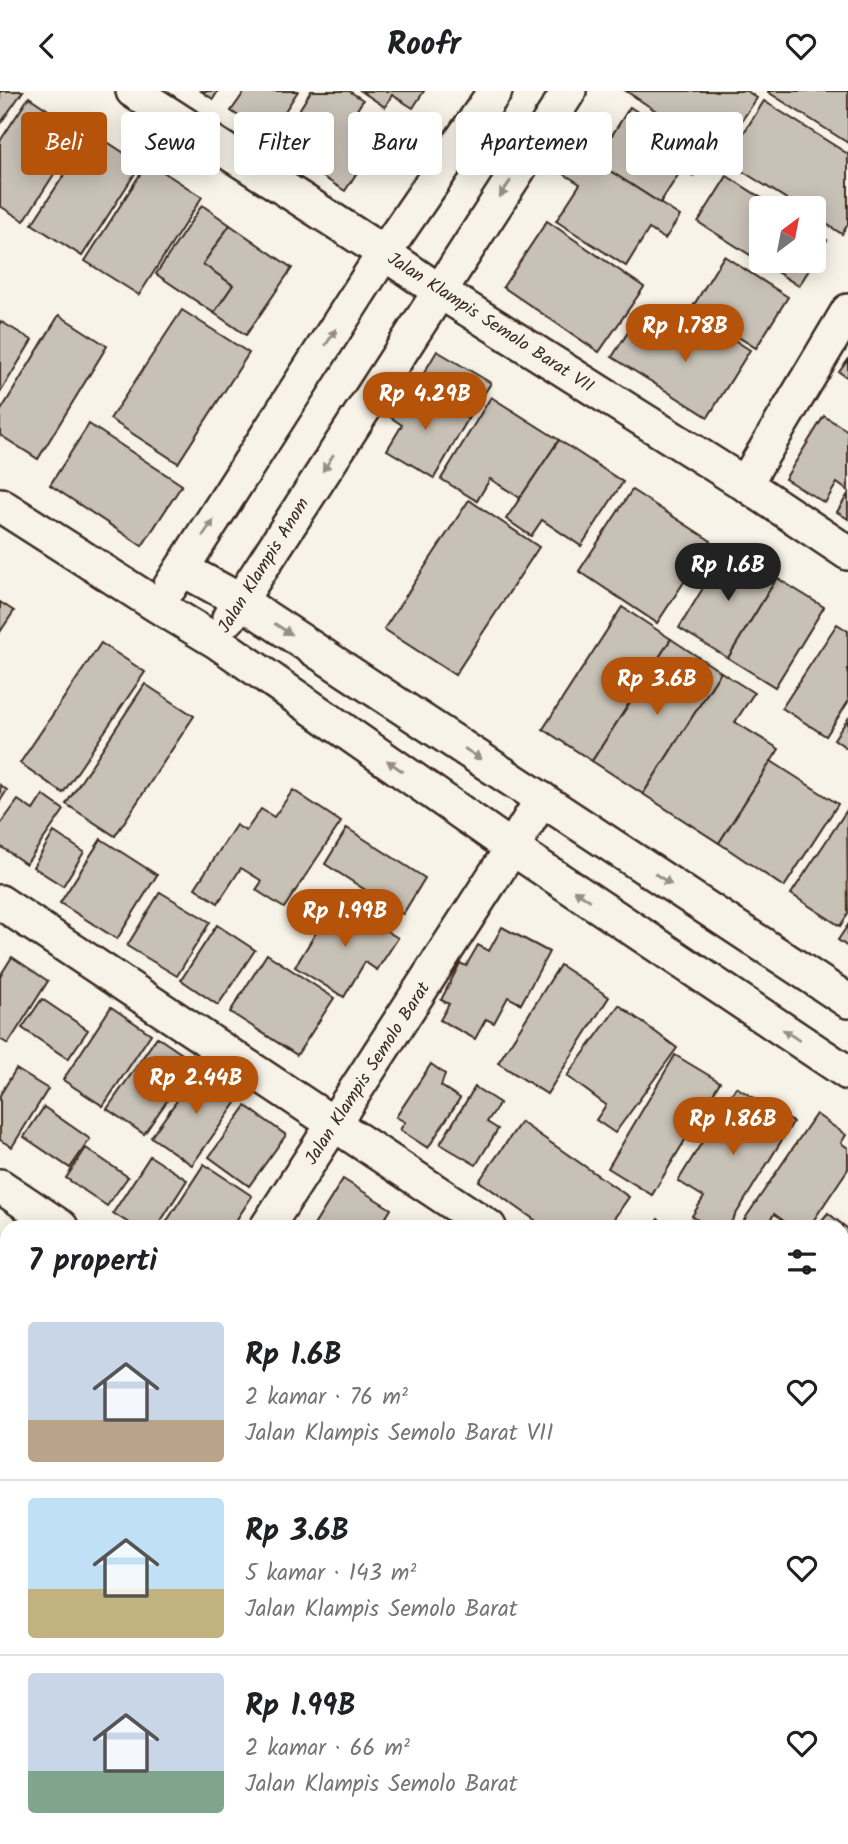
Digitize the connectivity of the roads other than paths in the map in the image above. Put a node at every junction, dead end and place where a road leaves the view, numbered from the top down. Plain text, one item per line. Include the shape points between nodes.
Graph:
1 (133, 91) edge
2 (495, 91) edge
3 (569, 91) edge
4 (384, 253) junction
5 (439, 291) junction
6 (848, 311) edge
7 (745, 484) junction
8 (0, 505) edge
9 (848, 553) edge
10 (182, 569) junction
11 (239, 600) junction
12 (158, 606) junction
13 (216, 641) junction
14 (542, 799) junction
15 (512, 848) junction
16 (0, 902) edge
17 (848, 1001) edge
18 (848, 1073) edge
19 (334, 1125) junction
20 (0, 1186) edge
21 (51, 1220) edge
22 (272, 1220) edge
23 (478, 1220) edge

1 - 4 street, Jalan Klampis Semolo Barat VII
2 - 4 street
3 -> 5 street, Jalan Klampis Anom
4 - 5 street, Jalan Klampis Semolo Barat VII
10 -> 4 street
5 - 7 street, Jalan Klampis Semolo Barat VII
5 -> 11 street, Jalan Klampis Anom
6 - 7 street
7 - 9 street, Jalan Klampis Semolo Barat VII
8 - 12 street, Jalan Klampis Anom
10 - 11 street
10 - 12 street
11 - 13 street, Jalan Klampis Anom
11 -> 14 street
12 - 13 street, Jalan Klampis Anom
15 -> 13 street
14 - 15 street, Jalan Klampis Semolo Barat
14 -> 17 street
18 -> 15 street
15 - 19 street, Jalan Klampis Semolo Barat
16 - 19 street
19 - 22 street, Jalan Klampis Semolo Barat
19 - 23 street
20 - 21 street

